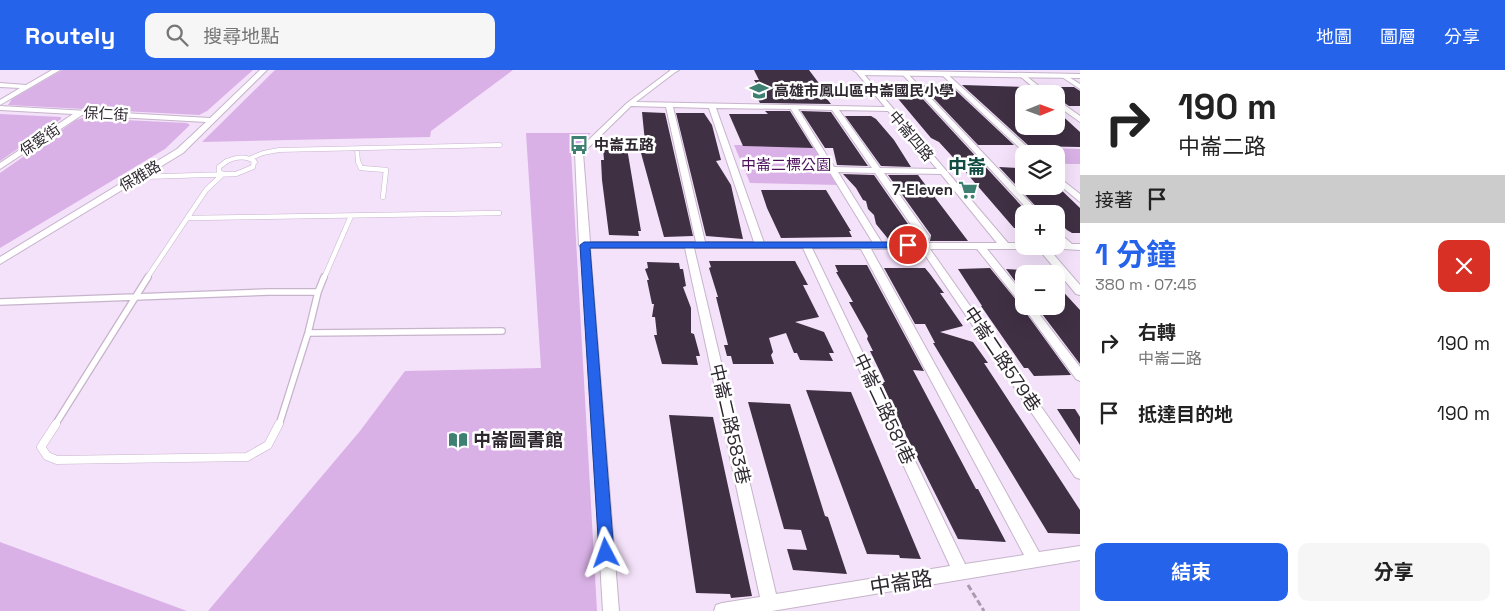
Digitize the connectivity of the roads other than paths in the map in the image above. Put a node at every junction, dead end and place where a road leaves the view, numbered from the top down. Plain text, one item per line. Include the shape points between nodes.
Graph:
1 (57, 70) edge
2 (264, 70) edge
3 (674, 70) edge
4 (858, 72) edge
5 (915, 72) edge
6 (904, 74) junction
7 (944, 74) junction
8 (1023, 76) junction
9 (1064, 76) junction
10 (1080, 76) edge
11 (0, 85) edge
12 (1034, 85) edge
13 (28, 87) junction
14 (1080, 88) edge
15 (0, 103) edge
16 (629, 104) junction
17 (669, 105) junction
18 (712, 106) junction
19 (0, 108) edge
20 (794, 108) junction
21 (834, 108) junction
22 (1065, 108) edge
23 (889, 109) junction
24 (80, 113) junction
25 (213, 120) junction
26 (1080, 120) edge
27 (500, 145) dead end
28 (1020, 145) edge
29 (357, 150) junction
30 (251, 158) junction
31 (0, 167) edge
32 (832, 169) junction
33 (878, 170) junction
34 (941, 172) junction
35 (223, 174) junction
36 (138, 177) junction
37 (1065, 185) edge
38 (383, 196) dead end
39 (1080, 199) edge
40 (1029, 205) edge
41 (499, 212) dead end
42 (351, 216) junction
43 (189, 218) junction
44 (1065, 243) edge
45 (584, 245) junction
46 (695, 245) junction
47 (760, 245) junction
48 (806, 245) junction
49 (864, 245) junction
50 (879, 245) junction
51 (923, 245) junction
52 (980, 246) junction
53 (1006, 246) junction
54 (1015, 246) edge
55 (1068, 246) joint
56 (1080, 247) edge
57 (1049, 255) edge
58 (0, 261) edge
59 (1015, 291) edge
60 (318, 292) junction
61 (1080, 292) edge
62 (134, 297) junction
63 (0, 302) edge
64 (1034, 315) edge
65 (502, 331) dead end
66 (308, 333) junction
67 (1080, 376) edge
68 (1080, 473) edge
69 (1080, 553) edge
70 (1036, 561) junction
71 (961, 573) junction
72 (770, 604) junction
73 (611, 611) edge
74 (722, 611) edge

1 - 13 street
2 - 25 street, 保雅路
3 - 16 street
4 - 6 street
4 - 23 street, 中崙四路
5 - 6 street
5 - 7 street
6 - 40 street
7 - 8 street
7 - 28 street
8 - 9 street
8 - 12 street
9 - 10 street
9 - 14 street
11 - 13 street
13 - 15 street
16 - 17 street
16 - 45 street via 579,153
17 - 18 street
17 - 46 street, 中崙二路583巷
18 - 20 street
18 - 47 street
19 - 24 street, 保仁街
20 - 21 street
20 - 32 street
21 - 23 street
21 - 33 street, 中崙二路579巷
22 - 26 street
23 - 34 street, 中崙四路
24 - 25 street, 保仁街
24 - 31 street, 保愛街
25 - 36 street, 保雅路 via 180,151
27 - 29 lane
29 - 30 lane via 279,150
29 - 38 lane via 358,164 362,168 386,170
30 - 35 lane via 255,162 253,167 245,172
30 - 35 lane via 226,160 219,167
32 - 33 street
32 - 50 street
33 - 34 street
33 - 51 street, 中崙二路579巷 via 924,236
34 - 53 street, 中崙四路
35 - 36 lane
35 - 43 lane via 206,190
36 - 58 street, 保雅路
37 - 39 street
41 - 42 lane
42 - 43 lane
42 - 60 lane
43 - 62 lane
44 - 55 street
45 - 46 street
45 - 73 street
46 - 47 street
46 - 72 street, 中崙二路583巷
47 - 48 street
48 - 49 street
48 - 71 street, 中崙二路581巷
49 - 50 street
49 - 70 street
50 - 51 street
51 - 52 street
51 - 68 street, 中崙二路579巷
52 - 53 street
52 - 59 street
53 - 54 street
55 - 56 street
57 - 61 street
60 - 62 lane
60 - 66 lane
62 - 63 lane
62 - 66 lane via 42,447 47,456 58,460 247,457 268,445 281,421
64 - 67 street
65 - 66 lane
69 - 70 street, 中崙路
70 - 71 street, 中崙路
71 - 72 street, 中崙路
72 - 74 street, 中崙路

